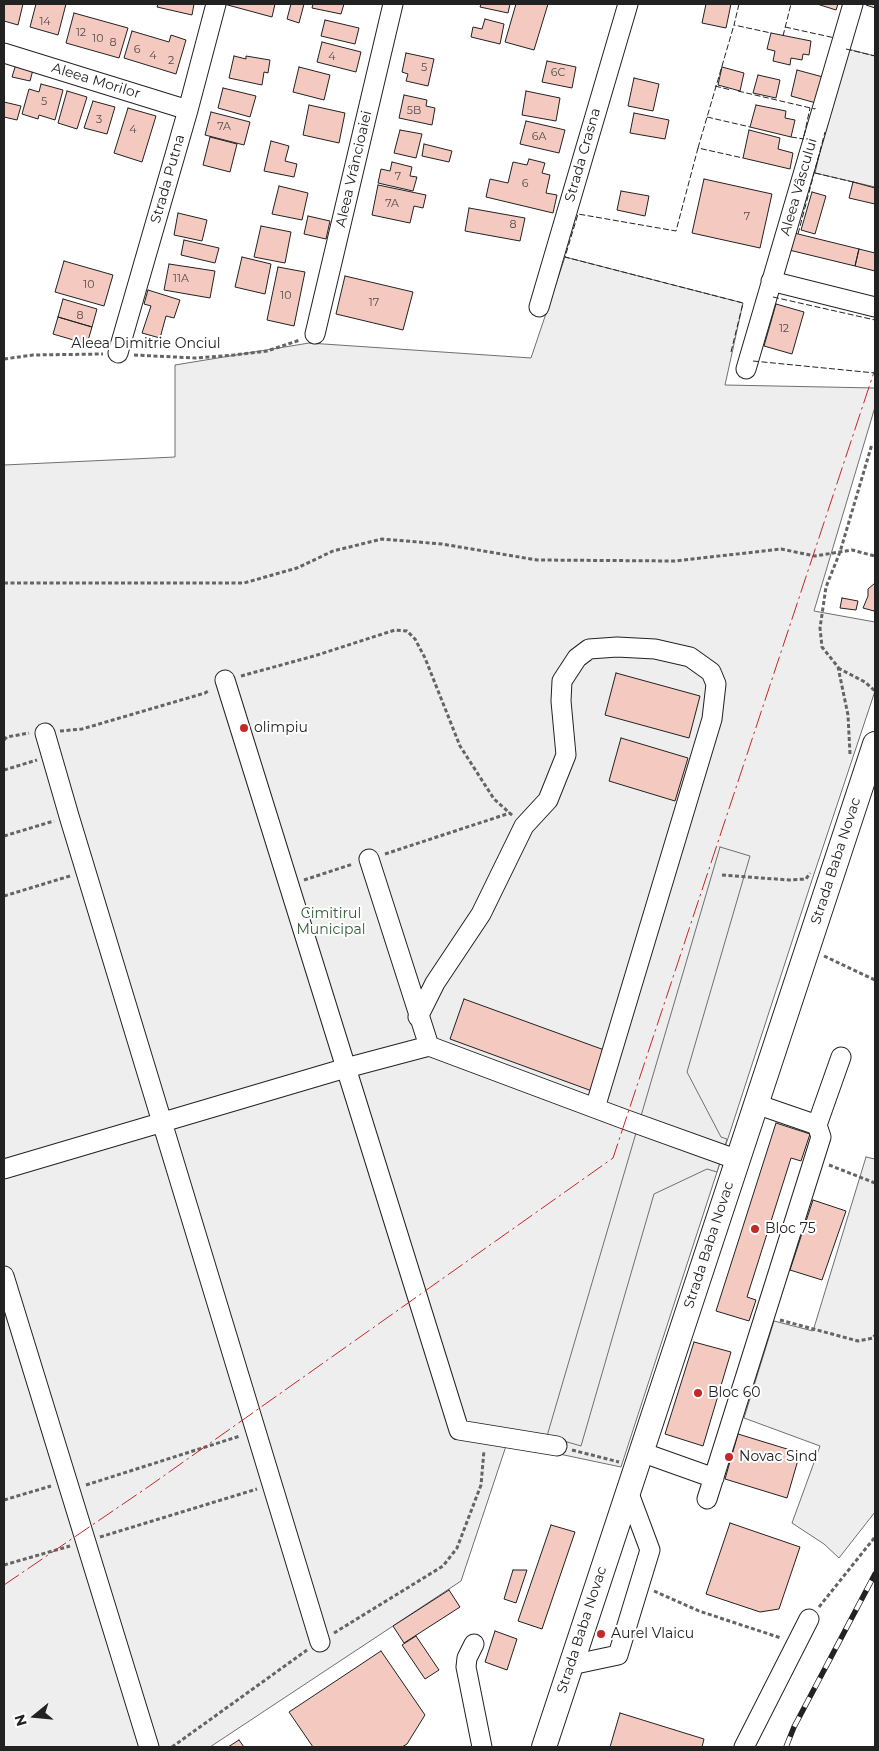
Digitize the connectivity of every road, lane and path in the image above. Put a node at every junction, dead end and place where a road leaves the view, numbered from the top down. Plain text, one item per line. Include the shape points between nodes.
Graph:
1 (216, 4) edge
2 (393, 4) edge
3 (628, 4) edge
4 (853, 4) edge
5 (4, 53) edge
6 (188, 110) junction
7 (771, 281) junction
8 (539, 307) dead end
9 (875, 307) edge
10 (315, 334) joint
11 (118, 353) junction
12 (4, 359) edge
13 (746, 369) dead end
14 (872, 444) dead end
15 (840, 552) junction
16 (875, 556) edge
17 (4, 583) edge
18 (838, 668) junction
19 (226, 680) junction
20 (875, 692) edge
21 (45, 733) junction
22 (4, 740) edge
23 (875, 744) edge
24 (52, 754) junction
25 (850, 758) dead end
26 (4, 770) edge
27 (510, 814) junction
28 (69, 816) junction
29 (524, 826) junction
30 (4, 836) edge
31 (369, 859) junction
32 (86, 871) junction
33 (811, 872) dead end
34 (722, 876) dead end
35 (289, 885) junction
36 (4, 896) edge
37 (807, 949) junction
38 (875, 980) edge
39 (418, 1018) junction
40 (428, 1046) junction
41 (841, 1057) dead end
42 (346, 1068) junction
43 (756, 1104) junction
44 (595, 1108) junction
45 (162, 1124) junction
46 (817, 1126) junction
47 (738, 1160) junction
48 (814, 1160) junction
49 (4, 1170) edge
50 (875, 1183) edge
51 (4, 1276) edge
52 (764, 1317) junction
53 (875, 1336) edge
54 (254, 1431) junction
55 (484, 1434) junction
56 (557, 1446) joint
57 (638, 1459) junction
58 (714, 1478) junction
59 (271, 1485) junction
60 (68, 1486) junction
61 (628, 1491) junction
62 (707, 1499) dead end
63 (4, 1500) edge
64 (875, 1537) edge
65 (85, 1542) junction
66 (4, 1565) edge
67 (640, 1584) junction
68 (809, 1619) joint
69 (320, 1642) junction
70 (797, 1643) junction
71 (474, 1644) dead end
72 (571, 1665) junction
73 (149, 1747) edge
74 (172, 1747) edge
75 (482, 1747) edge
76 (544, 1747) edge
77 (744, 1747) edge

1 - 6 street, Strada Putna
2 - 10 street, Aleea Vrâncioaiei
3 - 8 street, Strada Crasna
4 - 7 street, Aleea Vâscului
5 - 6 street, Aleea Morilor
6 - 11 street, Strada Putna
7 - 9 street
7 - 13 street, Aleea Vâscului
10 - 11 path, Aleea Dimitrie Onciul via 267,351 234,355 195,358
11 - 12 path, Aleea Dimitrie Onciul
14 - 15 path
15 - 16 path via 852,550
15 - 17 path via 815,556 781,549 675,561 537,560 442,544 382,539 333,551 297,568 244,583
15 - 18 path via 826,587 820,628 822,647
18 - 20 path via 865,682
18 - 25 path via 848,715
19 - 21 path via 205,693 150,710 82,729
19 - 27 path via 395,630 406,631 415,639 425,658 460,746 494,800
19 - 35 street
21 - 22 path via 24,734
21 - 24 street
23 - 37 main road, Strada Baba Novac
24 - 26 path
24 - 28 street
27 - 29 path
27 - 31 path
28 - 30 path
28 - 32 street
29 - 39 street via 481,914 435,983
29 - 44 street via 548,800 566,755 562,681 577,658 589,649 655,649 690,657 712,672 716,684 712,719
31 - 35 path
31 - 39 street
32 - 36 path
32 - 45 street
33 - 34 path via 806,879 789,880
35 - 42 street
37 - 38 path
37 - 43 main road, Strada Baba Novac
39 - 40 street
40 - 42 street
40 - 44 street
41 - 46 street
42 - 45 street
42 - 55 street via 459,1430
43 - 46 street
43 - 47 main road, Strada Baba Novac
44 - 47 street
45 - 49 street
45 - 54 street
46 - 48 street via 821,1137
47 - 57 main road, Strada Baba Novac
48 - 50 path
48 - 52 street
51 - 60 street
52 - 53 path via 858,1341
52 - 58 street
54 - 59 street
54 - 60 path
55 - 56 street
55 - 69 path via 481,1485 457,1548 443,1566
56 - 57 path
57 - 58 street
57 - 61 main road, Strada Baba Novac
58 - 62 street
59 - 65 path
59 - 69 street
60 - 63 path
60 - 65 street
61 - 67 street via 650,1550
61 - 72 main road, Strada Baba Novac
64 - 68 path
65 - 66 path
65 - 73 street
67 - 70 path via 699,1611
67 - 72 street via 618,1655
68 - 70 street
69 - 74 path
70 - 77 street
71 - 75 street via 466,1667
72 - 76 main road, Strada Baba Novac

